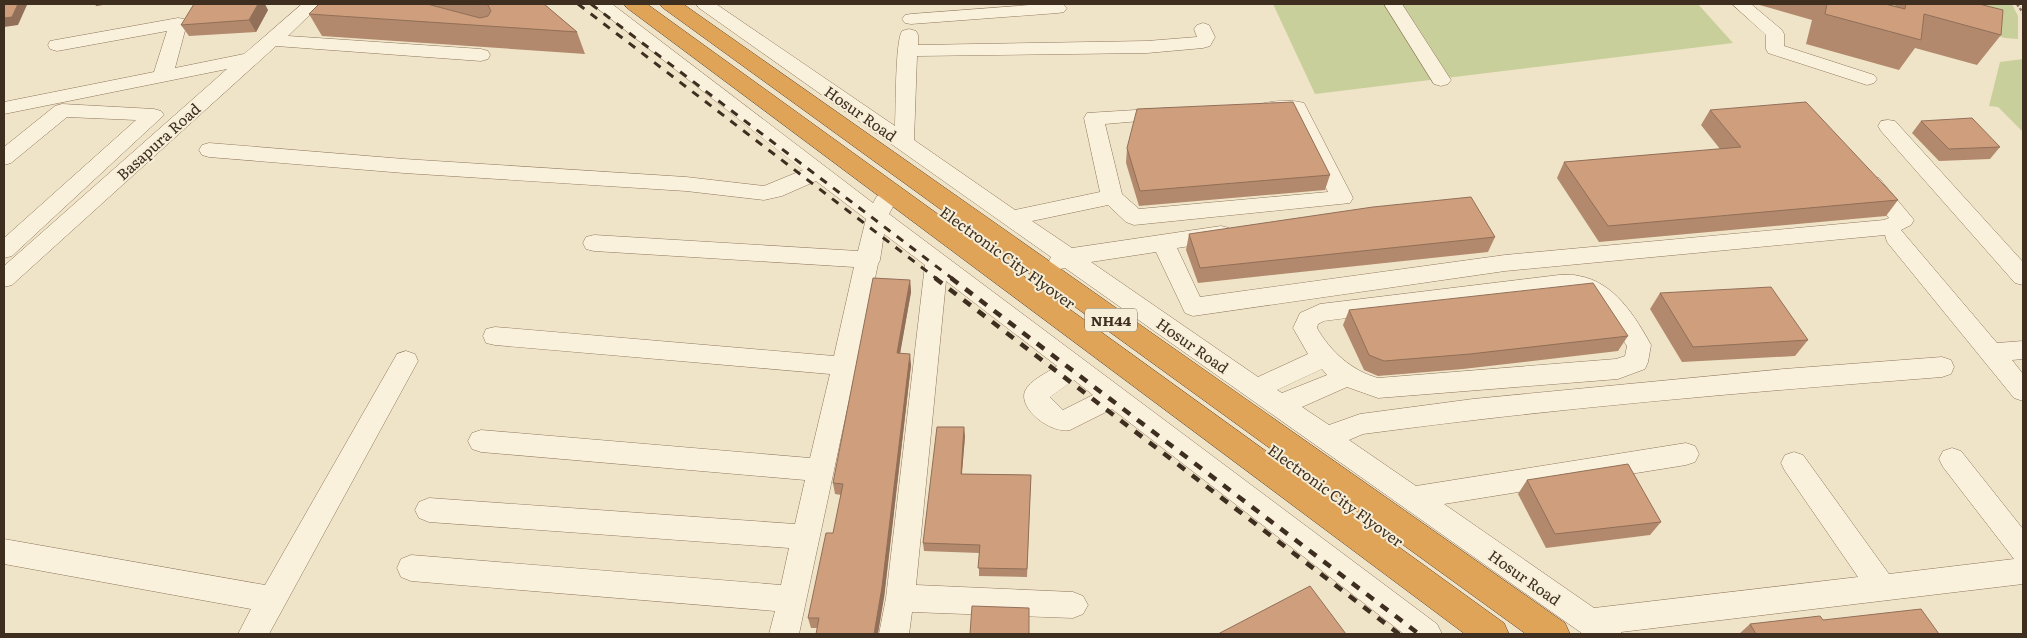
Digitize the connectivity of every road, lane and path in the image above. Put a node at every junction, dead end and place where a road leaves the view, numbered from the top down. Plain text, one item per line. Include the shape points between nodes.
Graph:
1 (312, 4) edge
2 (601, 4) edge
3 (620, 4) edge
4 (634, 4) edge
5 (658, 4) edge
6 (670, 4) edge
7 (705, 4) edge
8 (1393, 4) edge
9 (1741, 4) edge
10 (2017, 4) edge
11 (1058, 8) dead end
12 (912, 12) edge
13 (2023, 13) edge
14 (1203, 29) dead end
15 (271, 40) junction
16 (57, 45) dead end
17 (907, 51) junction
18 (481, 55) dead end
19 (250, 59) junction
20 (163, 75) junction
21 (1867, 79) dead end
22 (1441, 80) dead end
23 (4, 108) edge
24 (1249, 110) edge
25 (1191, 113) edge
26 (154, 115) junction
27 (187, 116) junction
28 (1888, 126) dead end
29 (904, 143) junction
30 (209, 150) dead end
31 (4, 158) edge
32 (1855, 164) edge
33 (818, 172) junction
34 (1112, 198) junction
35 (881, 209) junction
36 (1358, 214) edge
37 (1011, 218) junction
38 (1310, 221) edge
39 (1241, 231) edge
40 (1895, 236) dead end
41 (594, 243) dead end
42 (1163, 243) junction
43 (4, 250) edge
44 (1067, 257) junction
45 (869, 260) junction
46 (937, 262) junction
47 (1044, 272) junction
48 (2023, 277) edge
49 (4, 279) edge
50 (1194, 307) junction
51 (1159, 321) junction
52 (495, 336) dead end
53 (2023, 350) edge
54 (1991, 353) junction
55 (1325, 357) junction
56 (406, 362) dead end
57 (844, 366) junction
58 (1074, 367) junction
59 (1942, 367) dead end
60 (1347, 377) junction
61 (1256, 388) junction
62 (2023, 391) edge
63 (1113, 396) junction
64 (1280, 406) junction
65 (1326, 438) junction
66 (481, 441) dead end
67 (1686, 454) dead end
68 (1952, 458) dead end
69 (1794, 462) dead end
70 (821, 470) junction
71 (1412, 498) junction
72 (429, 510) dead end
73 (806, 537) junction
74 (2023, 550) edge
75 (4, 552) edge
76 (411, 568) dead end
77 (2023, 571) edge
78 (1881, 586) junction
79 (900, 598) junction
80 (792, 599) junction
81 (273, 600) junction
82 (1073, 606) dead end
83 (1598, 628) edge
84 (253, 634) edge
85 (784, 634) edge
86 (894, 634) edge
87 (1427, 634) edge
88 (1466, 634) edge
89 (1492, 634) edge
90 (1528, 634) edge
91 (1553, 634) edge

1 - 15 street, Basapura Road
2 - 33 street
3 - 35 highway, NH44
4 - 89 highway, Electronic City Flyover
5 - 90 highway, Electronic City Flyover
6 - 47 highway, Hosur Road / NH44
7 - 29 street, Hosur Road
8 - 22 street
9 - 21 street via 1775,34 1775,49
10 - 13 path
11 - 12 street
12 - 17 street
14 - 17 street via 1206,37 1203,42 1146,47
15 - 18 street
15 - 19 street, Basapura Road
16 - 20 street via 178,23
17 - 29 street
19 - 20 street
19 - 27 street, Basapura Road
20 - 23 street
24 - 34 street via 1297,107 1342,198 1134,217
25 - 34 street via 1094,118
26 - 27 street
26 - 31 street via 62,110
26 - 43 street
27 - 49 street, Basapura Road
28 - 48 street
29 - 37 street, Hosur Road
30 - 33 street via 686,184 764,193
32 - 50 street via 1902,220 1887,227 1505,263
33 - 35 street
34 - 37 street
35 - 45 street
35 - 46 street
35 - 88 highway, NH44
36 - 38 street
37 - 44 street, Hosur Road
39 - 42 street
40 - 54 street
41 - 45 street
42 - 44 street
42 - 50 street
44 - 47 street
44 - 51 street, Hosur Road
45 - 57 street
46 - 58 street
46 - 79 street
47 - 91 highway, Hosur Road / NH44
50 - 51 street
51 - 61 street, Hosur Road
52 - 57 street
53 - 54 street
54 - 62 street
55 - 60 street
55 - 60 street via 1312,343 1305,328 1308,319 1320,313 1559,284 1580,284 1599,292 1639,345 1636,362 1618,369 1378,388
55 - 61 street
56 - 81 street
57 - 70 street
58 - 63 street
58 - 63 street via 1037,393 1037,400 1057,420 1070,420
59 - 65 street via 1473,409 1360,424
60 - 64 street
61 - 64 street, Hosur Road
63 - 87 street
64 - 65 street, Hosur Road
65 - 71 street, Hosur Road
66 - 70 street
67 - 71 street
68 - 74 street
69 - 78 street
70 - 73 street
71 - 83 street, Hosur Road
72 - 73 street
73 - 80 street
75 - 81 street
76 - 80 street
77 - 78 street
78 - 83 street
79 - 82 street
79 - 86 street
80 - 85 street
81 - 84 street

